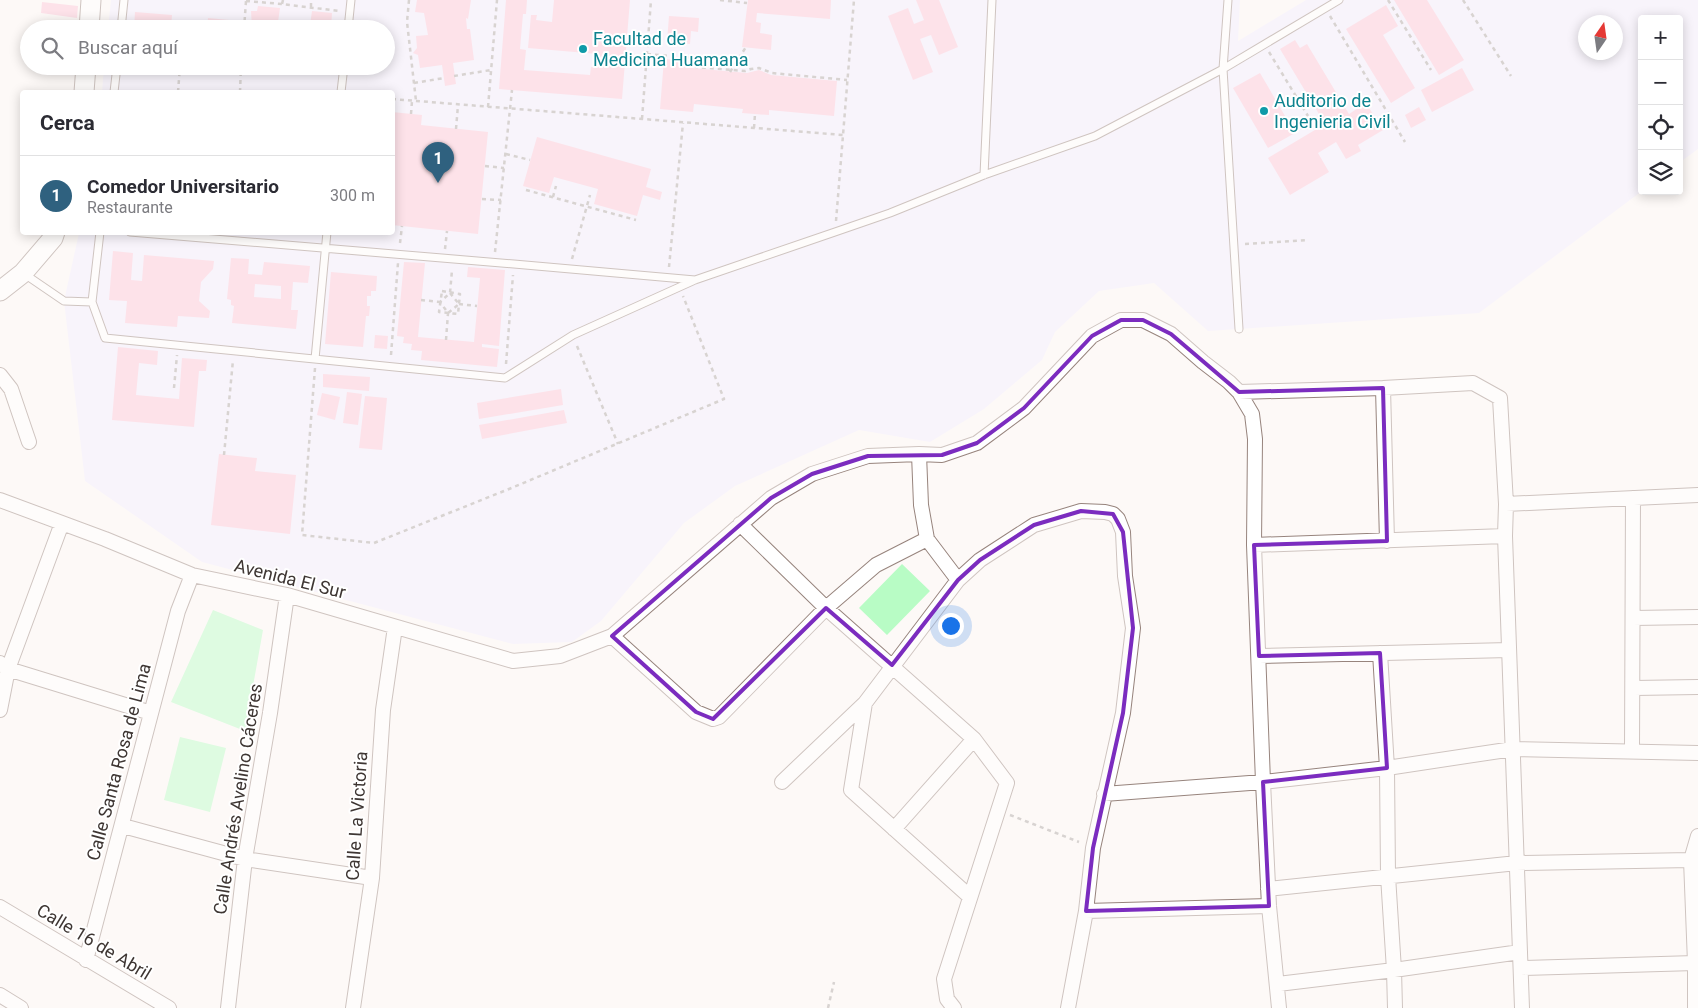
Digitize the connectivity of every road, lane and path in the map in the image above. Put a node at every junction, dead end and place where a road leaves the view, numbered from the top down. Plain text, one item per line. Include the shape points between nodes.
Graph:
1 (91, 0) edge
2 (124, 0) edge
3 (311, 0) edge
4 (351, 0) edge
5 (409, 0) edge
6 (497, 0) edge
7 (651, 0) edge
8 (720, 0) edge
9 (854, 0) edge
10 (992, 0) edge
11 (1228, 0) edge
12 (1339, 0) edge
13 (1388, 0) edge
14 (1463, 0) edge
15 (246, 1) edge
16 (283, 2) edge
17 (747, 3) dead end
18 (310, 7) junction
19 (1325, 8) junction
20 (350, 12) junction
21 (90, 20) edge
22 (122, 20) edge
23 (245, 20) edge
24 (349, 20) edge
25 (1264, 45) junction
26 (746, 47) dead end
27 (647, 54) junction
28 (1223, 69) junction
29 (491, 70) junction
30 (1431, 70) dead end
31 (731, 71) junction
32 (85, 75) edge
33 (116, 75) edge
34 (179, 75) edge
35 (241, 75) edge
36 (343, 75) edge
37 (454, 76) dead end
38 (1510, 76) dead end
39 (444, 78) dead end
40 (847, 80) junction
41 (414, 83) junction
42 (84, 90) edge
43 (114, 90) edge
44 (178, 90) edge
45 (240, 90) edge
46 (341, 90) edge
47 (512, 90) dead end
48 (395, 99) edge
49 (414, 101) junction
50 (458, 105) junction
51 (488, 107) junction
52 (510, 109) junction
53 (411, 114) dead end
54 (755, 114) dead end
55 (1308, 116) dead end
56 (642, 119) junction
57 (683, 123) junction
58 (754, 128) junction
59 (456, 129) dead end
60 (843, 135) junction
61 (1405, 142) dead end
62 (506, 154) junction
63 (530, 160) dead end
64 (485, 166) dead end
65 (504, 168) junction
66 (984, 175) junction
67 (556, 186) dead end
68 (526, 190) dead end
69 (590, 195) dead end
70 (553, 197) junction
71 (482, 199) dead end
72 (501, 200) junction
73 (586, 207) junction
74 (636, 220) dead end
75 (402, 226) dead end
76 (446, 231) dead end
77 (836, 232) junction
78 (54, 235) edge
79 (100, 235) edge
80 (167, 235) edge
81 (327, 235) edge
82 (1308, 240) dead end
83 (1234, 245) junction
84 (325, 248) junction
85 (399, 254) junction
86 (444, 258) junction
87 (494, 262) junction
88 (514, 264) junction
89 (569, 269) junction
90 (452, 270) dead end
91 (23, 273) junction
92 (668, 278) junction
93 (695, 280) junction
94 (680, 287) junction
95 (0, 291) edge
96 (450, 293) junction
97 (422, 300) dead end
98 (92, 302) junction
99 (440, 302) junction
100 (459, 304) junction
101 (477, 306) dead end
102 (448, 313) junction
103 (1239, 329) dead end
104 (572, 335) junction
105 (446, 340) dead end
106 (178, 346) junction
107 (234, 351) junction
108 (315, 359) junction
109 (390, 367) junction
110 (0, 375) edge
111 (505, 378) junction
112 (174, 388) dead end
113 (1383, 388) junction
114 (1239, 392) junction
115 (29, 442) dead end
116 (618, 444) junction
117 (224, 454) dead end
118 (918, 454) junction
119 (1698, 495) edge
120 (1633, 498) junction
121 (0, 500) edge
122 (1506, 504) junction
123 (62, 524) junction
124 (740, 524) junction
125 (1505, 536) junction
126 (927, 539) junction
127 (1387, 540) junction
128 (1254, 546) junction
129 (192, 575) junction
130 (958, 580) junction
131 (287, 595) junction
132 (826, 608) junction
133 (1698, 617) edge
134 (1633, 618) junction
135 (395, 626) junction
136 (612, 636) junction
137 (1509, 650) junction
138 (1380, 653) junction
139 (1259, 656) junction
140 (4, 666) edge
141 (892, 666) junction
142 (1698, 687) edge
143 (1634, 688) junction
144 (865, 703) junction
145 (0, 710) edge
146 (151, 713) junction
147 (974, 739) junction
148 (1513, 749) junction
149 (1632, 752) junction
150 (1698, 753) edge
151 (1387, 768) junction
152 (782, 782) dead end
153 (1263, 782) junction
154 (1104, 794) junction
155 (999, 811) junction
156 (123, 826) junction
157 (894, 829) junction
158 (1698, 836) edge
159 (1093, 848) junction
160 (245, 859) junction
161 (1691, 860) junction
162 (1517, 863) junction
163 (1388, 876) junction
164 (372, 878) junction
165 (1268, 889) junction
166 (969, 896) junction
167 (1269, 906) junction
168 (0, 907) edge
169 (1086, 911) junction
170 (1520, 952) junction
171 (86, 960) junction
172 (1695, 962) junction
173 (1521, 968) junction
174 (1394, 970) junction
175 (834, 982) dead end
176 (1278, 984) junction
177 (0, 995) edge
178 (22, 1008) edge
179 (169, 1008) edge
180 (228, 1008) edge
181 (353, 1008) edge
182 (828, 1008) edge
183 (954, 1008) edge
184 (1068, 1008) edge
185 (1280, 1008) edge
186 (1395, 1008) edge
187 (1522, 1008) edge
188 (1695, 1008) edge

1 - 21 street
2 - 22 lane
3 - 18 path
4 - 20 lane
5 - 41 path via 407,22
6 - 29 path
7 - 27 path
8 - 17 path
9 - 40 path
10 - 66 lane
11 - 28 lane
12 - 19 lane
13 - 30 path
14 - 38 path
15 - 16 path
15 - 23 path
16 - 18 path
18 - 20 path
19 - 25 lane
19 - 61 path
20 - 24 lane
25 - 28 lane
25 - 55 path
26 - 31 path
27 - 31 path via 696,58 696,67
27 - 56 path
28 - 66 lane via 1096,136
28 - 83 lane
29 - 37 path
29 - 51 path
31 - 40 path via 759,68 772,73
32 - 42 street
33 - 43 lane
34 - 44 path
35 - 45 path
36 - 46 lane
39 - 41 path
40 - 60 path
41 - 49 path
47 - 52 path
48 - 49 path
49 - 50 path
49 - 53 path
50 - 51 path
50 - 59 path
51 - 52 path
52 - 56 path
52 - 62 path
54 - 58 path
56 - 57 path
57 - 58 path
57 - 92 path
58 - 60 path
60 - 77 path
62 - 63 path
62 - 65 path
64 - 65 path
65 - 72 path
66 - 77 lane
67 - 70 path
68 - 70 path
69 - 73 path
70 - 73 path
71 - 72 path
72 - 87 path
73 - 74 path
73 - 89 path
75 - 85 path
76 - 86 path
77 - 93 lane
78 - 91 street
79 - 98 lane
80 - 84 lane
81 - 84 lane
82 - 83 path
83 - 103 lane
84 - 85 lane
84 - 108 lane
85 - 86 lane
85 - 109 path
86 - 87 lane
87 - 88 lane
88 - 89 lane
88 - 111 path
89 - 92 lane
90 - 96 path
91 - 95 street
91 - 98 lane via 64,300
92 - 93 lane
93 - 94 lane
94 - 104 lane
94 - 116 path via 724,400
96 - 99 path
96 - 99 path via 442,292
96 - 100 path
96 - 100 path via 460,294
97 - 99 path
98 - 106 lane via 105,338
99 - 102 path
99 - 102 path via 439,312
100 - 101 path
100 - 102 path
100 - 102 path via 458,314
102 - 105 path
104 - 111 lane
104 - 116 path
106 - 107 lane
106 - 112 path
107 - 108 lane
107 - 117 path
108 - 109 lane
108 - 116 path via 302,535 374,543
109 - 111 lane
110 - 115 street via 11,390
113 - 114 street
113 - 122 street via 1473,383 1500,398
113 - 127 street
114 - 118 street via 1171,334 1143,320 1121,320 1092,336 1024,408 977,443 942,455
114 - 128 street via 1252,414 1256,439
118 - 124 street via 868,456 812,474 771,498
118 - 126 street
119 - 120 street
120 - 122 street
120 - 134 street
121 - 123 street, Avenida El Sur
122 - 125 street
123 - 129 street, Avenida El Sur
123 - 140 street
124 - 132 street
124 - 136 street
125 - 127 street
125 - 137 street
126 - 130 street
126 - 132 street via 876,565
127 - 128 street
128 - 139 street
129 - 131 street, Avenida El Sur
129 - 146 street, Calle Santa Rosa de Lima via 178,610
130 - 141 street
130 - 154 street via 980,560 1034,524 1081,511 1105,512 1118,519 1124,532 1125,576 1132,628 1123,713
131 - 135 street, Avenida El Sur
131 - 160 street, Calle Andrés Avelino Cáceres
132 - 136 street via 713,719 696,712
132 - 141 street
133 - 134 street
134 - 143 street
135 - 136 street, Avenida El Sur via 513,661 560,656
135 - 164 street, Calle La Victoria via 383,710
137 - 138 street
137 - 148 street
138 - 139 street
138 - 151 street
139 - 153 street
140 - 145 street
140 - 146 street
141 - 144 street
141 - 147 street
142 - 143 street
143 - 149 street
144 - 152 street
144 - 157 street via 851,790
146 - 156 street, Calle Santa Rosa de Lima
147 - 155 street via 1007,783
147 - 157 street
148 - 149 street
148 - 151 street
148 - 162 street
149 - 150 street
151 - 153 street
151 - 163 street
153 - 154 street
153 - 165 street
154 - 159 street
155 - 159 path
155 - 166 street
156 - 160 street
156 - 171 street, Calle Santa Rosa de Lima
157 - 166 street
158 - 161 street
159 - 169 street
160 - 164 street
160 - 180 street, Calle Andrés Avelino Cáceres
161 - 162 street
161 - 172 street
162 - 163 street
162 - 170 street
163 - 165 street
163 - 174 street
164 - 181 street, Calle La Victoria
165 - 167 street
166 - 183 street via 944,979 947,999
167 - 169 street
167 - 176 street
168 - 171 street, Calle 16 de Abril
169 - 184 street
170 - 173 street
170 - 174 street
171 - 179 street, Calle 16 de Abril
172 - 173 street
172 - 188 street
173 - 187 street
174 - 176 street
174 - 186 street
175 - 182 path
176 - 185 street
177 - 178 street

